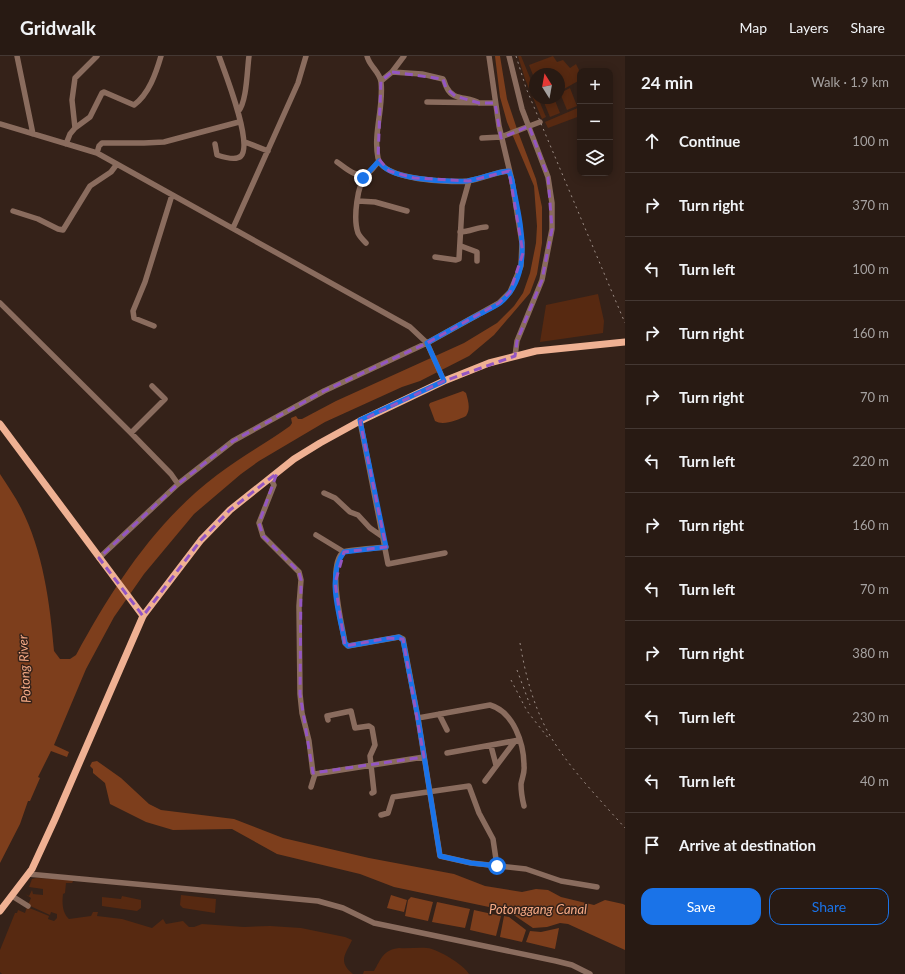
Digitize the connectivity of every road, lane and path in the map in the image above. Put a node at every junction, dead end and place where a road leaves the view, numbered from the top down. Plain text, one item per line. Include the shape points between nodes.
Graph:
1 (17, 56) edge
2 (97, 56) edge
3 (161, 56) edge
4 (219, 56) edge
5 (249, 56) edge
6 (306, 56) edge
7 (367, 56) edge
8 (404, 56) edge
9 (489, 56) edge
10 (509, 56) edge
11 (392, 72) junction
12 (381, 81) junction
13 (427, 102) dead end
14 (479, 103) junction
15 (495, 103) junction
16 (238, 112) junction
17 (240, 122) junction
18 (540, 122) dead end
19 (0, 124) edge
20 (529, 126) junction
21 (75, 128) junction
22 (33, 134) junction
23 (482, 138) dead end
24 (501, 138) junction
25 (245, 142) junction
26 (66, 144) junction
27 (215, 144) dead end
28 (268, 151) junction
29 (97, 153) junction
30 (379, 161) junction
31 (337, 162) dead end
32 (117, 164) junction
33 (509, 171) junction
34 (367, 173) junction
35 (469, 181) junction
36 (172, 195) junction
37 (358, 201) junction
38 (13, 211) dead end
39 (406, 211) dead end
40 (486, 227) dead end
41 (233, 228) junction
42 (460, 232) junction
43 (366, 243) dead end
44 (461, 246) junction
45 (435, 257) dead end
46 (477, 261) dead end
47 (0, 304) edge
48 (154, 326) dead end
49 (625, 342) edge
50 (427, 343) junction
51 (515, 356) junction
52 (444, 381) junction
53 (152, 386) dead end
54 (360, 420) junction
55 (0, 424) edge
56 (131, 433) junction
57 (270, 478) junction
58 (178, 484) junction
59 (324, 493) dead end
60 (316, 535) dead end
61 (383, 537) junction
62 (386, 547) junction
63 (344, 552) junction
64 (445, 553) dead end
65 (101, 560) junction
66 (143, 616) junction
67 (438, 714) junction
68 (418, 718) junction
69 (328, 720) dead end
70 (447, 730) dead end
71 (517, 741) junction
72 (491, 746) junction
73 (447, 753) dead end
74 (424, 757) junction
75 (371, 765) junction
76 (496, 765) junction
77 (315, 774) junction
78 (485, 781) dead end
79 (312, 787) dead end
80 (430, 792) junction
81 (372, 794) dead end
82 (524, 806) dead end
83 (381, 815) dead end
84 (497, 866) junction
85 (28, 874) junction
86 (597, 887) dead end
87 (12, 896) junction
88 (28, 906) dead end
89 (0, 911) edge
90 (590, 974) edge

1 - 22 street
2 - 21 street via 74,81 72,107
3 - 21 street via 154,77 139,102 134,105 104,92 90,117
4 - 16 street
5 - 16 street via 244,98
6 - 28 street via 298,83
7 - 12 street
8 - 11 street
9 - 15 street
10 - 20 street via 517,93
11 - 12 street
11 - 14 street via 422,74 443,79 446,88 455,96
12 - 30 street via 377,145
13 - 14 street
14 - 15 street
15 - 24 street
16 - 17 street
17 - 25 street
17 - 29 street via 164,142 102,143
18 - 20 street
19 - 22 street
20 - 24 street
20 - 51 street via 548,177 552,229 542,280 517,341
21 - 26 street
22 - 26 street
23 - 24 street
24 - 33 street
25 - 27 street via 241,156 234,158 217,155
25 - 28 street
26 - 29 street
28 - 41 street
29 - 32 street
30 - 34 street
30 - 35 street via 389,171 414,178
31 - 34 street via 355,174
32 - 36 street
32 - 38 street via 111,172 90,186 63,230
33 - 35 street
33 - 50 street via 518,208 523,253 513,287 499,303
34 - 37 street via 362,180
35 - 42 street via 462,206
36 - 41 street
36 - 48 street via 145,282 133,311 134,318
37 - 39 street via 375,202
37 - 43 street via 358,232
40 - 42 street
41 - 50 street via 410,327
42 - 44 street
44 - 45 street via 459,259
44 - 46 street via 477,252
47 - 56 street
49 - 51 main road via 561,347
50 - 52 street
50 - 58 street via 277,415 220,450
51 - 52 main road
52 - 54 main road
53 - 56 street via 165,399
54 - 57 main road via 313,447
54 - 61 street
55 - 65 main road
56 - 58 street
57 - 66 main road via 230,510 202,540
57 - 77 street via 274,484 258,523 263,536 299,572 301,580 300,694 312,770
58 - 65 street
59 - 61 street via 358,515
60 - 63 street
61 - 62 street
62 - 63 street
62 - 64 street via 388,564
63 - 68 street via 338,564 335,583 345,643 348,646 399,637 403,640
65 - 66 main road
66 - 85 main road via 55,819
67 - 68 street
67 - 70 street
67 - 71 street via 490,705 497,707 516,728
68 - 74 street
69 - 75 street via 327,716 351,711 354,728 372,728 375,745 370,756
71 - 72 street
71 - 76 street
71 - 82 street via 524,768 521,791
72 - 73 street
72 - 76 street
74 - 75 street
74 - 80 street
75 - 77 street
75 - 81 street via 374,792
76 - 78 street
77 - 79 street
80 - 83 street via 393,797 388,813
80 - 84 street via 440,856
80 - 84 street via 469,786 478,813 493,839
84 - 86 street via 526,869 561,881
85 - 87 main road
85 - 90 street via 318,901 343,908 374,923 556,961
87 - 88 street
87 - 89 main road

